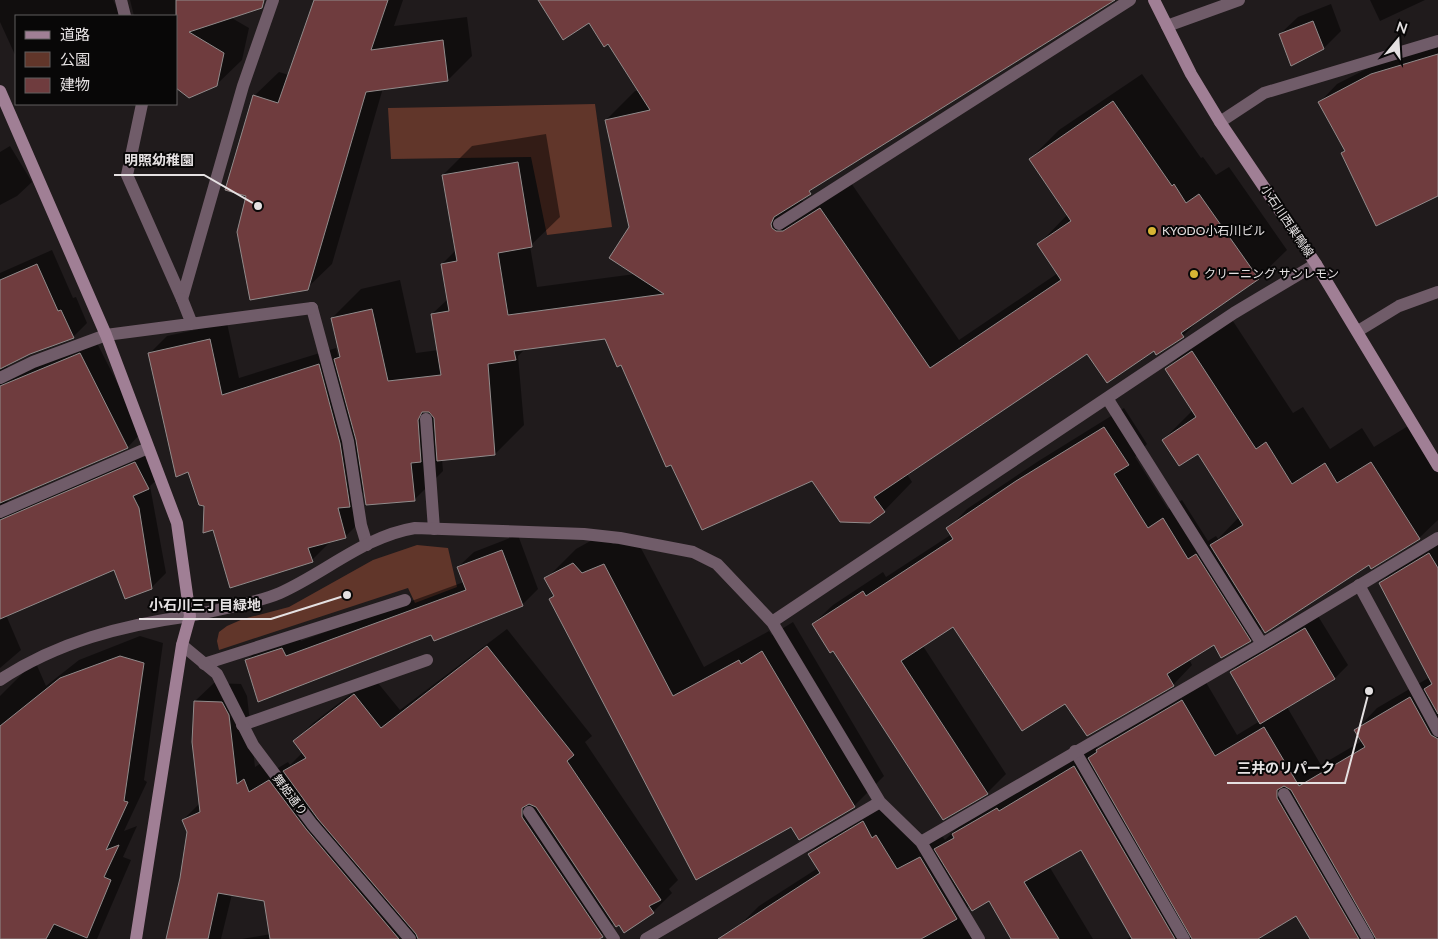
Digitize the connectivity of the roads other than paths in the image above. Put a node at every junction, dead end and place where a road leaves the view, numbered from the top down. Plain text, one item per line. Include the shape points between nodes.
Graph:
1 (120, 0) edge
2 (273, 0) edge
3 (1130, 0) edge
4 (1154, 0) edge
5 (1239, 0) edge
6 (125, 15) edge
7 (1167, 26) junction
8 (1438, 40) edge
9 (0, 91) edge
10 (142, 105) edge
11 (1220, 122) junction
12 (779, 224) dead end
13 (1316, 264) junction
14 (1438, 292) edge
15 (182, 298) junction
16 (192, 324) junction
17 (1358, 331) junction
18 (106, 334) junction
19 (0, 378) edge
20 (1107, 398) junction
21 (426, 419) dead end
22 (148, 448) junction
23 (1438, 466) edge
24 (0, 512) edge
25 (434, 529) junction
26 (1438, 538) edge
27 (367, 545) junction
28 (1359, 585) junction
29 (405, 600) dead end
30 (190, 616) junction
31 (772, 622) junction
32 (1262, 644) junction
33 (182, 645) junction
34 (427, 660) dead end
35 (204, 664) junction
36 (0, 680) edge
37 (242, 724) junction
38 (1438, 731) edge
39 (1075, 751) junction
40 (1284, 794) dead end
41 (880, 802) junction
42 (529, 812) dead end
43 (920, 842) junction
44 (651, 938) edge
45 (136, 939) edge
46 (410, 939) edge
47 (614, 939) edge
48 (978, 939) edge
49 (1184, 939) edge
50 (1368, 939) edge

1 - 6 street
2 - 15 street via 243,86
3 - 12 street
4 - 7 street, 小石川西巣鴨線
5 - 7 street
7 - 11 street, 小石川西巣鴨線
8 - 11 street via 1264,93
9 - 18 street
10 - 15 street via 127,176
11 - 13 street, 小石川西巣鴨線
13 - 17 street, 小石川西巣鴨線
13 - 20 street via 1234,313
14 - 17 street via 1399,306
15 - 16 street
16 - 18 street
16 - 27 street via 312,308 348,441
17 - 23 street, 小石川西巣鴨線
18 - 19 street
18 - 22 street
20 - 31 street
20 - 32 street
21 - 25 street
22 - 24 street
22 - 30 street via 177,523
25 - 27 street via 396,531
25 - 31 street via 584,534 693,552 717,564
26 - 28 street
27 - 30 street via 279,594
28 - 32 street
28 - 38 street
29 - 35 street
30 - 33 street
30 - 36 street via 147,622 71,643 18,667
31 - 41 street
32 - 39 street
33 - 35 street, 舞姫通り
33 - 45 street
34 - 37 street
35 - 37 street, 舞姫通り via 217,674
37 - 46 street, 舞姫通り via 252,745 312,824
39 - 43 street
39 - 49 street
40 - 50 street
41 - 43 street
41 - 44 street
42 - 47 street
43 - 48 street

